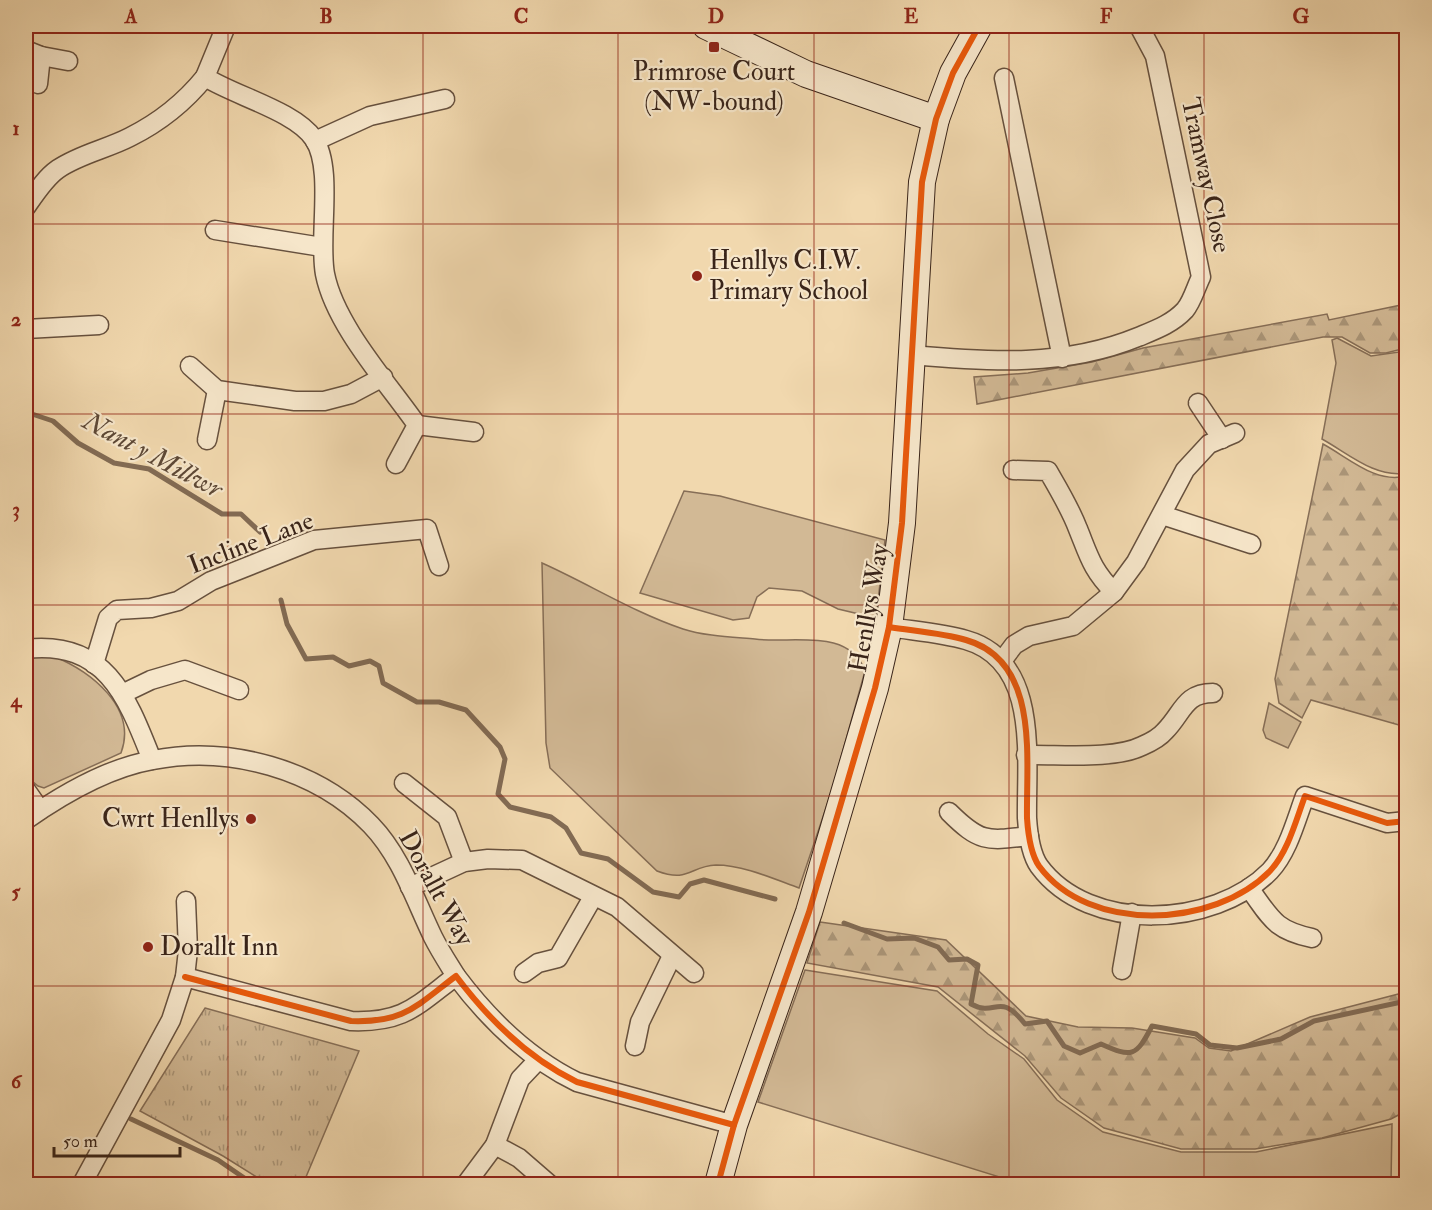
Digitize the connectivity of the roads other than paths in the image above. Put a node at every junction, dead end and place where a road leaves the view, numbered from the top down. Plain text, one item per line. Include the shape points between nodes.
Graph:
1 (226, 26) edge
2 (706, 26) edge
3 (979, 26) edge
4 (1139, 26) edge
5 (33, 53) edge
6 (68, 61) dead end
7 (204, 77) junction
8 (1004, 78) dead end
9 (38, 84) dead end
10 (445, 99) dead end
11 (936, 119) junction
12 (315, 141) junction
13 (26, 207) edge
14 (215, 230) dead end
15 (322, 247) junction
16 (99, 325) dead end
17 (26, 329) edge
18 (912, 355) junction
19 (1062, 358) junction
20 (190, 366) dead end
21 (383, 377) junction
22 (217, 390) junction
23 (1197, 403) dead end
24 (417, 425) junction
25 (474, 432) dead end
26 (207, 440) dead end
27 (396, 464) dead end
28 (1013, 470) dead end
29 (1162, 515) junction
30 (1251, 544) dead end
31 (439, 566) dead end
32 (1114, 592) junction
33 (889, 627) junction
34 (26, 649) edge
35 (1002, 661) junction
36 (93, 664) junction
37 (238, 690) dead end
38 (124, 693) junction
39 (1213, 693) dead end
40 (1026, 755) junction
41 (152, 760) junction
42 (404, 783) dead end
43 (26, 790) edge
44 (949, 812) dead end
45 (33, 815) edge
46 (1407, 820) edge
47 (1029, 836) junction
48 (464, 862) junction
49 (410, 887) junction
50 (1249, 888) junction
51 (593, 897) junction
52 (186, 901) dead end
53 (1132, 913) junction
54 (1312, 938) dead end
55 (672, 956) junction
56 (1122, 970) dead end
57 (524, 973) dead end
58 (694, 974) dead end
59 (456, 976) junction
60 (185, 977) junction
61 (635, 1046) dead end
62 (538, 1060) junction
63 (734, 1125) junction
64 (495, 1145) junction
65 (82, 1185) edge
66 (466, 1185) edge
67 (549, 1185) edge
68 (718, 1185) edge

1 - 7 street
2 - 11 street via 806,74
3 - 11 street, Henllys Way via 953,73
4 - 19 street, Tramway Close via 1155,56 1201,277 1186,309 1168,325 1118,345
5 - 6 street
5 - 9 street
7 - 12 street via 283,114 301,125
7 - 13 street via 185,102 160,120 57,170
8 - 19 street
10 - 12 street via 370,116
11 - 18 street, Henllys Way via 922,182
12 - 15 street via 323,167
14 - 15 street
15 - 21 street via 332,299
16 - 17 street
18 - 19 street, Tramway Close via 999,362
18 - 33 street, Henllys Way via 902,523
20 - 22 street
21 - 22 street via 351,394 324,401 295,402
21 - 24 street
22 - 26 street
23 - 29 street via 1229,436 1209,444 1185,470
24 - 25 street
24 - 27 street
28 - 32 street via 1048,471 1069,508 1087,556
29 - 30 street
29 - 32 street
31 - 36 street, Incline Lane via 427,529 314,540 212,581 178,601 151,609 117,610 108,618
32 - 35 street via 1073,626 1029,636 1014,645
33 - 35 street via 967,640
33 - 63 street, Henllys Way via 865,724 809,912
34 - 36 street via 47,646 70,651
35 - 40 street via 1022,700
36 - 38 street
37 - 38 street via 185,670
38 - 41 street
39 - 40 street via 1198,693 1165,732 1140,747 1113,753
40 - 47 street
41 - 45 street, Dorallt Way via 106,774
41 - 49 street, Dorallt Way via 230,757 275,767 315,782 372,826
42 - 48 street via 447,817
43 - 45 street, Dorallt Way
44 - 47 street via 968,831 991,841
46 - 50 street via 1387,823 1305,796 1271,870
47 - 53 street via 1038,864 1061,890 1082,903
48 - 49 street
48 - 51 street via 522,860
49 - 59 street, Dorallt Way
50 - 53 street via 1201,910 1167,915
50 - 54 street via 1271,919 1288,933
51 - 55 street via 624,912
51 - 57 street via 558,958 538,963
52 - 60 street
53 - 56 street
55 - 58 street
55 - 61 street via 640,1022
59 - 60 street via 395,1019 372,1022 351,1021
59 - 62 street, Dorallt Way via 476,1003
60 - 65 street via 171,1020
62 - 63 street, Dorallt Way via 577,1082
62 - 64 street via 520,1080
63 - 68 street, Henllys Way
64 - 66 street
64 - 67 street via 519,1158

